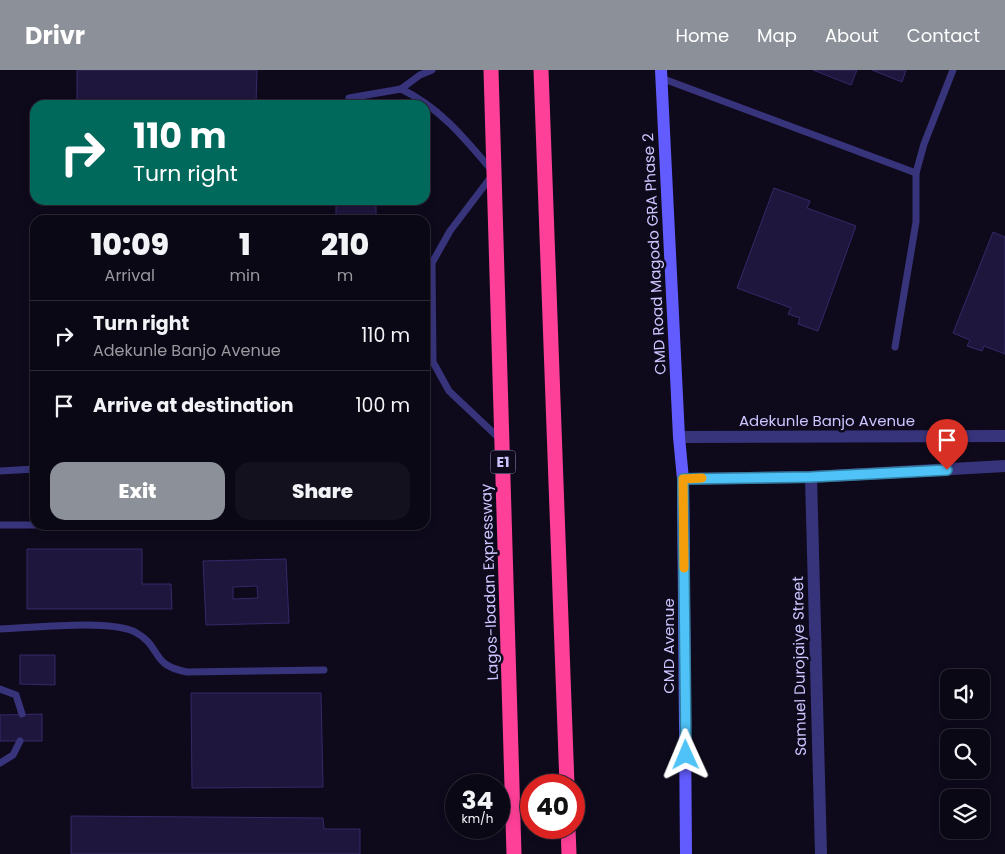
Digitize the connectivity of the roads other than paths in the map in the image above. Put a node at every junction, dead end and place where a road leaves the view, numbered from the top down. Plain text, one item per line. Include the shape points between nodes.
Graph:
1 (432, 70) edge
2 (490, 70) edge
3 (541, 70) edge
4 (954, 70) edge
5 (661, 74) edge
6 (402, 89) junction
7 (349, 98) dead end
8 (423, 100) edge
9 (430, 106) edge
10 (494, 173) junction
11 (916, 173) junction
12 (895, 347) dead end
13 (1005, 436) edge
14 (679, 437) junction
15 (503, 441) junction
16 (1005, 466) edge
17 (30, 469) edge
18 (0, 471) edge
19 (811, 477) junction
20 (683, 479) junction
21 (0, 525) edge
22 (30, 525) edge
23 (0, 628) edge
24 (324, 670) dead end
25 (0, 689) edge
26 (22, 714) dead end
27 (20, 741) dead end
28 (0, 763) edge
29 (567, 774) edge
30 (568, 839) edge
31 (514, 854) edge
32 (569, 854) edge
33 (686, 854) edge
34 (820, 854) edge

1 - 6 lane
2 - 10 highway, Lagos-Ibadan Expressway / E1
3 - 29 highway
4 - 11 lane via 924,144
5 - 11 lane
5 - 14 street, CMD Road Magodo GRA Phase 2
6 - 7 lane
6 - 8 lane
9 - 10 lane via 447,119
10 - 15 highway, Lagos-Ibadan Expressway / E1
10 - 15 lane via 450,231 432,263 433,362 449,391
11 - 12 lane via 916,222
13 - 14 street, Adekunle Banjo Avenue
14 - 20 street, CMD Avenue
15 - 31 highway, Lagos-Ibadan Expressway / E1
16 - 19 street
17 - 18 lane
19 - 20 street
19 - 34 street, Samuel Durojaiye Street
20 - 33 street, CMD Avenue
21 - 22 lane
23 - 24 lane via 124,628 152,643 158,658 170,669 187,672
25 - 26 lane via 16,696
27 - 28 lane via 13,755
30 - 32 highway

